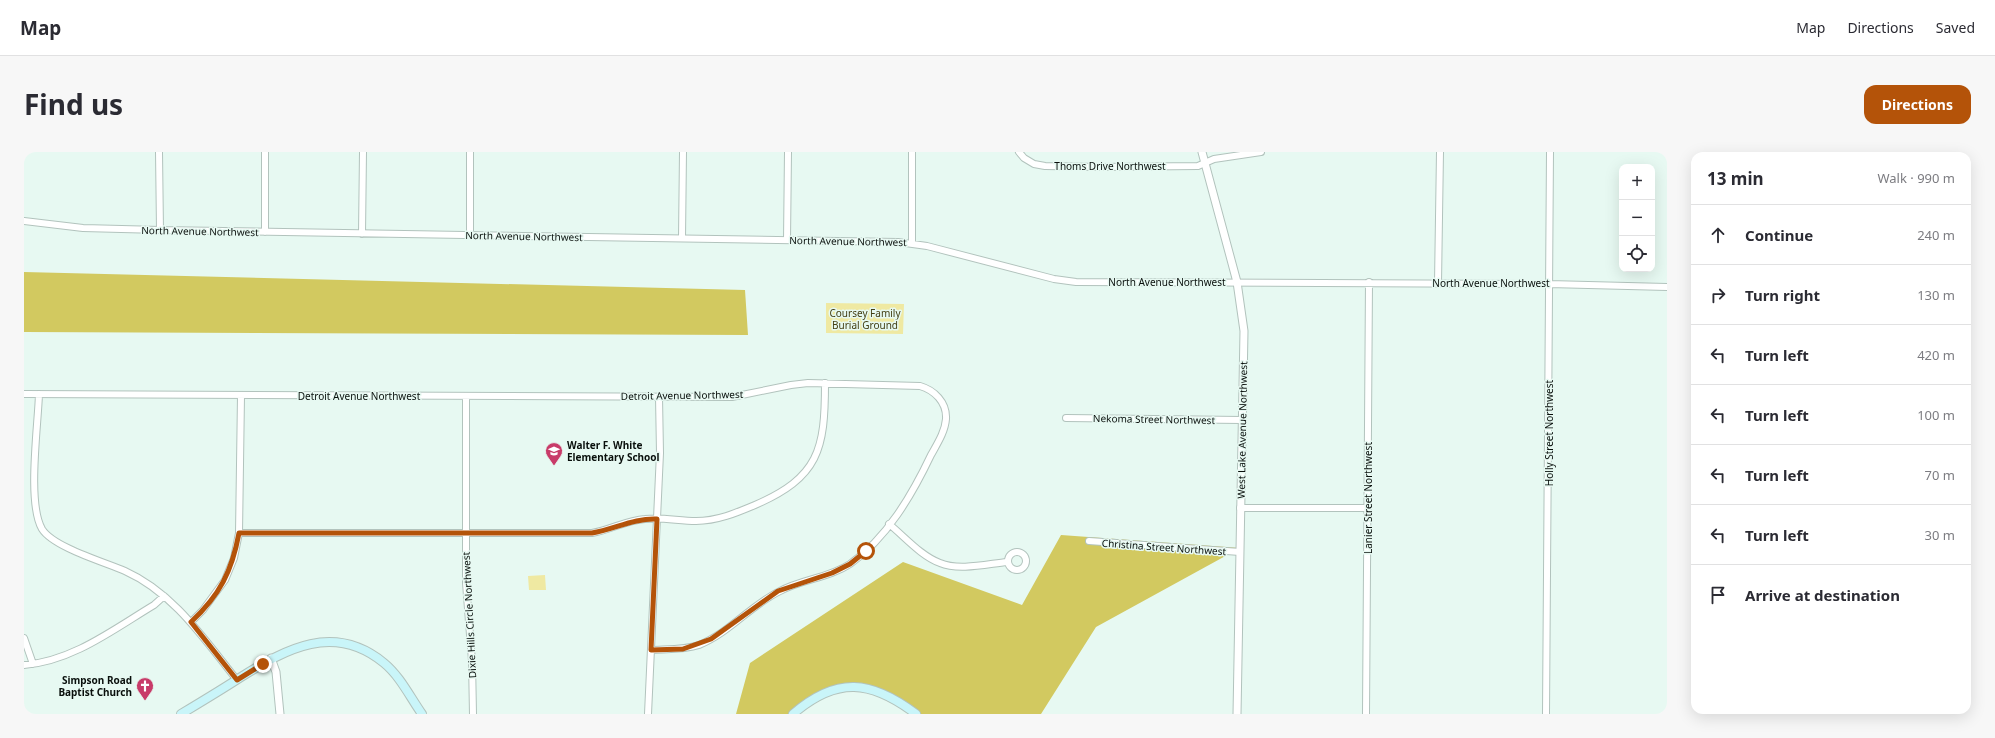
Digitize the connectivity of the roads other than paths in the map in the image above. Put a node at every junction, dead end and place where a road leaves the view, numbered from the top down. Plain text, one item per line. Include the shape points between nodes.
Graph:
1 (159, 152) edge
2 (265, 152) edge
3 (363, 152) edge
4 (470, 152) edge
5 (683, 152) edge
6 (788, 152) edge
7 (912, 152) edge
8 (1018, 152) edge
9 (1202, 152) edge
10 (1261, 152) edge
11 (1440, 152) edge
12 (1550, 152) edge
13 (1205, 163) junction
14 (24, 222) edge
15 (160, 230) junction
16 (266, 232) junction
17 (362, 234) junction
18 (470, 235) junction
19 (682, 238) junction
20 (787, 240) junction
21 (912, 243) junction
22 (1237, 282) junction
23 (1369, 282) junction
24 (1438, 283) junction
25 (1549, 284) junction
26 (1667, 287) edge
27 (825, 383) junction
28 (24, 394) edge
29 (40, 394) junction
30 (241, 396) junction
31 (466, 396) junction
32 (659, 397) junction
33 (1066, 418) dead end
34 (1242, 420) junction
35 (1240, 508) junction
36 (1368, 508) junction
37 (657, 519) junction
38 (889, 524) junction
39 (239, 533) junction
40 (466, 534) junction
41 (1089, 541) dead end
42 (1240, 552) junction
43 (1007, 562) dead end
44 (164, 596) junction
45 (191, 622) junction
46 (24, 638) edge
47 (651, 650) junction
48 (271, 658) junction
49 (33, 664) junction
50 (24, 665) edge
51 (237, 680) junction
52 (180, 714) edge
53 (280, 714) edge
54 (422, 714) edge
55 (473, 714) edge
56 (648, 714) edge
57 (793, 714) edge
58 (916, 714) edge
59 (1237, 714) edge
60 (1366, 714) edge
61 (1546, 714) edge

1 - 15 street
2 - 16 street
3 - 17 street
4 - 18 street
5 - 19 street
6 - 20 street
7 - 21 street
8 - 13 street, Thoms Drive Northwest via 1034,164 1045,166 1198,166
9 - 13 street, West Lake Avenue Northwest
10 - 13 street, Thoms Drive Northwest via 1214,159
11 - 24 street
12 - 25 street, Holly Street Northwest
13 - 22 street, West Lake Avenue Northwest
14 - 15 street, North Avenue Northwest via 83,228
15 - 16 street, North Avenue Northwest
16 - 17 street, North Avenue Northwest
17 - 18 street, North Avenue Northwest
18 - 19 street, North Avenue Northwest
19 - 20 street, North Avenue Northwest
20 - 21 street, North Avenue Northwest
21 - 22 street, North Avenue Northwest via 1054,279 1076,282
22 - 23 street, North Avenue Northwest
22 - 34 street, West Lake Avenue Northwest via 1244,331
23 - 24 street, North Avenue Northwest
23 - 36 street, Lanier Street Northwest
24 - 25 street, North Avenue Northwest
25 - 26 street, North Avenue Northwest
25 - 61 street, Holly Street Northwest
27 - 32 street, Detroit Avenue Northwest via 791,385 732,397
27 - 37 street via 825,421 821,443 809,467 792,485 774,497 722,518 697,521
27 - 38 street, Detroit Avenue Northwest via 920,386 934,392 943,404 946,418 943,431 913,492
28 - 29 street, Detroit Avenue Northwest
29 - 30 street, Detroit Avenue Northwest
29 - 44 street via 34,496 36,513 42,529 56,542 126,572
30 - 31 street, Detroit Avenue Northwest
30 - 39 street
31 - 32 street, Detroit Avenue Northwest
31 - 40 street, Dixie Hills Circle Northwest
32 - 37 street
33 - 34 street, Nekoma Street Northwest
34 - 35 street, West Lake Avenue Northwest
35 - 36 street
35 - 42 street, West Lake Avenue Northwest
36 - 60 street, Lanier Street Northwest
37 - 40 street via 633,520 606,531 592,533
37 - 47 street
38 - 43 street via 927,556 941,564 964,566
38 - 47 street, Detroit Avenue Northwest via 866,551 850,564 832,573 778,591 711,639 683,649
39 - 40 street
39 - 45 street via 234,558 225,580 204,610
40 - 55 street, Dixie Hills Circle Northwest
41 - 42 street, Christina Street Northwest
42 - 59 street, West Lake Avenue Northwest
44 - 45 street
44 - 49 street via 154,605 84,647 59,658
45 - 51 street
46 - 49 street
47 - 56 street
48 - 51 main road
48 - 53 street via 276,672
48 - 54 main road via 313,643 357,647 383,662 396,675
49 - 50 street
51 - 52 main road
57 - 58 main road via 818,695 830,690 860,686 877,691

